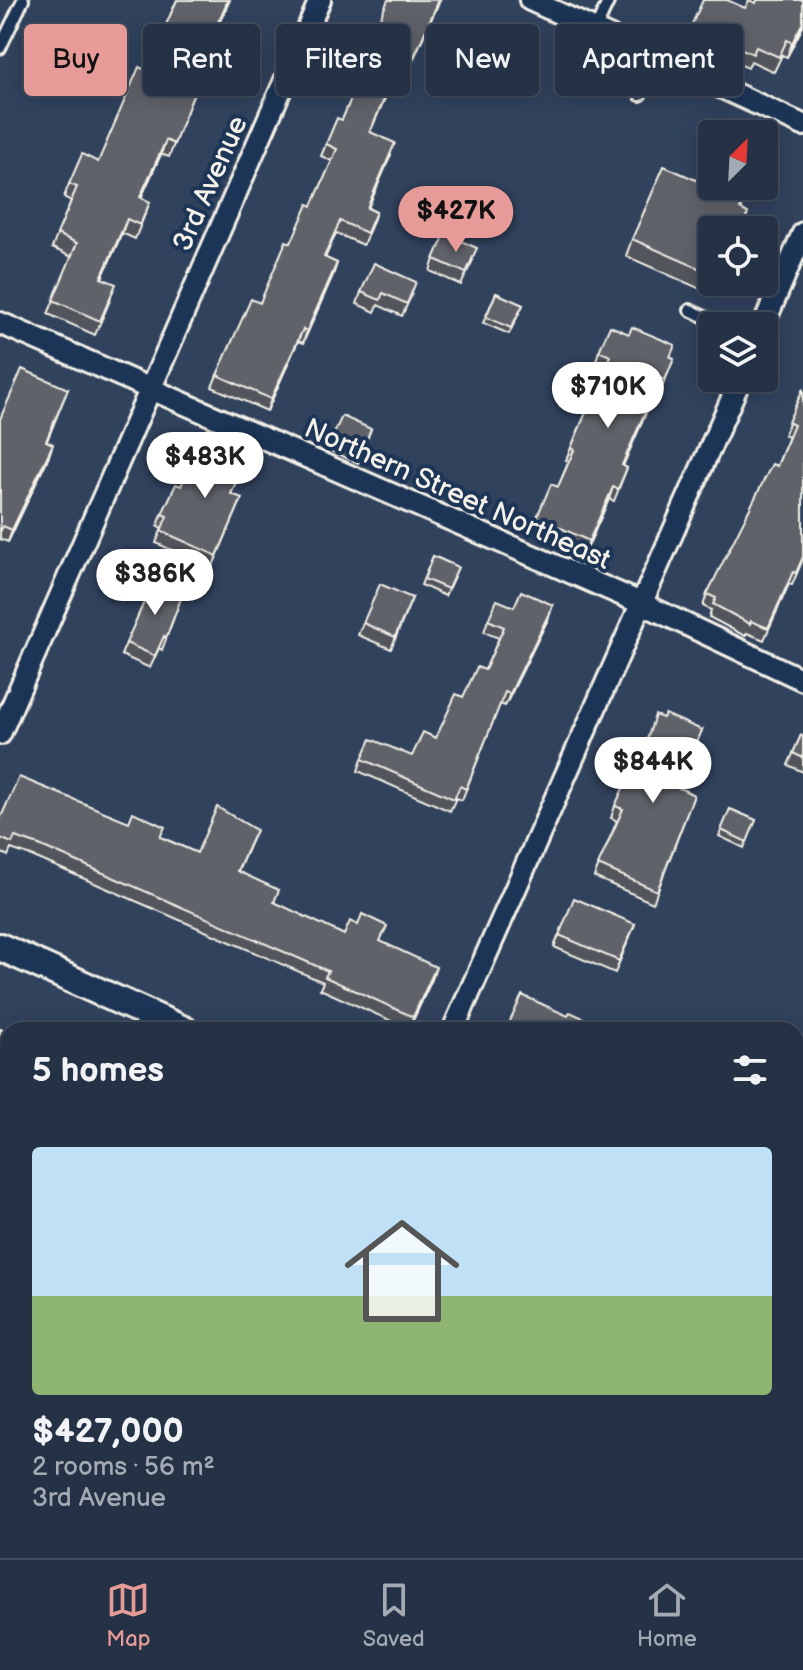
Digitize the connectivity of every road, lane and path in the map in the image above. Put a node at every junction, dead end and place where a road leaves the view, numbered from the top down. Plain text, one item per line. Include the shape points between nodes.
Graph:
1 (23, 0) edge
2 (320, 0) edge
3 (530, 0) edge
4 (609, 0) edge
5 (582, 24) edge
6 (598, 24) edge
7 (0, 48) edge
8 (739, 96) edge
9 (803, 125) edge
10 (803, 233) edge
11 (690, 310) dead end
12 (769, 312) edge
13 (698, 314) edge
14 (0, 323) edge
15 (149, 389) junction
16 (735, 392) edge
17 (643, 604) junction
18 (803, 680) edge
19 (0, 734) edge
20 (0, 947) edge
21 (166, 1022) edge
22 (457, 1022) edge

1 - 7 lane
2 - 15 street, 3rd Avenue
3 - 5 street
4 - 6 lane
8 - 9 street
10 - 12 street
11 - 13 lane
14 - 15 street, Northern Street Northeast
15 - 17 street, Northern Street Northeast
15 - 19 street, 3rd Avenue
16 - 17 street
17 - 18 street, Northern Street Northeast
17 - 22 street
20 - 21 street

